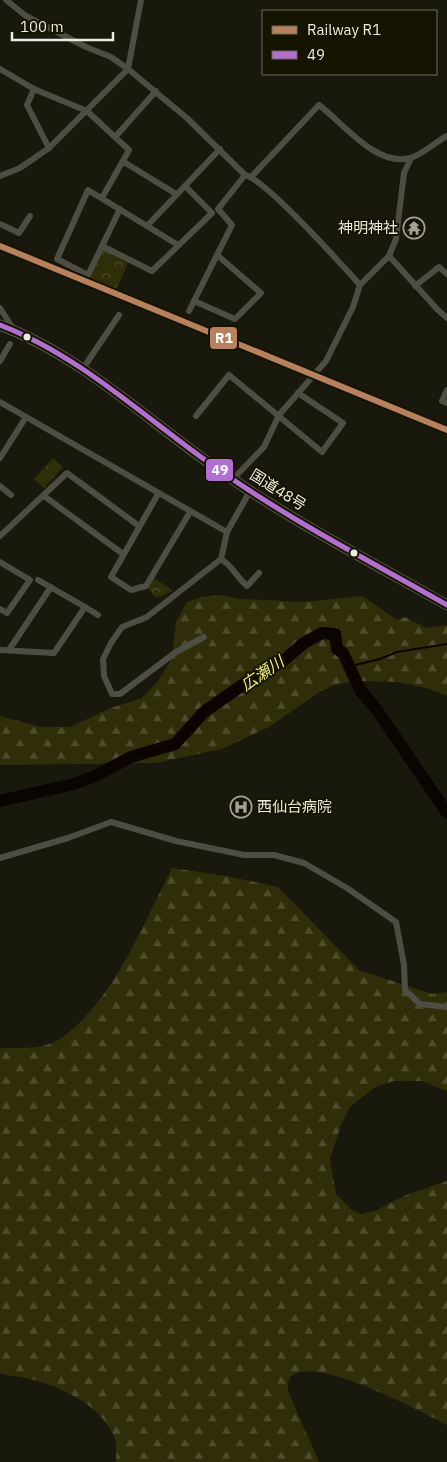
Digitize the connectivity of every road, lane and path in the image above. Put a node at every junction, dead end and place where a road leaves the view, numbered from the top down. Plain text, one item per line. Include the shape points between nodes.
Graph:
1 (6, 0) edge
2 (141, 0) edge
3 (0, 69) edge
4 (128, 69) junction
5 (34, 89) junction
6 (156, 91) junction
7 (87, 111) junction
8 (116, 136) junction
9 (447, 136) edge
10 (50, 148) junction
11 (220, 150) junction
12 (410, 158) junction
13 (124, 162) junction
14 (0, 176) edge
15 (248, 176) junction
16 (185, 186) junction
17 (176, 194) junction
18 (102, 198) junction
19 (120, 209) junction
20 (30, 216) dead end
21 (0, 224) edge
22 (147, 226) junction
23 (178, 245) junction
24 (102, 246) junction
25 (217, 255) junction
26 (390, 256) junction
27 (447, 274) edge
28 (360, 285) junction
29 (415, 286) junction
30 (194, 301) junction
31 (0, 308) edge
32 (189, 311) dead end
33 (119, 315) dead end
34 (447, 318) edge
35 (0, 325) edge
36 (14, 331) junction
37 (10, 344) dead end
38 (0, 361) edge
39 (82, 370) junction
40 (447, 390) edge
41 (298, 392) junction
42 (0, 402) edge
43 (447, 404) edge
44 (196, 416) dead end
45 (26, 417) junction
46 (277, 418) junction
47 (0, 458) edge
48 (232, 480) junction
49 (0, 486) edge
50 (250, 491) junction
51 (11, 494) dead end
52 (158, 494) junction
53 (44, 496) junction
54 (190, 512) junction
55 (139, 526) junction
56 (227, 532) junction
57 (0, 536) edge
58 (123, 554) junction
59 (221, 559) junction
60 (0, 562) edge
61 (259, 573) dead end
62 (38, 580) dead end
63 (50, 587) junction
64 (447, 604) edge
65 (85, 607) junction
66 (0, 609) edge
67 (98, 615) dead end
68 (204, 637) dead end
69 (0, 650) edge
70 (9, 650) junction
71 (0, 858) edge
72 (447, 1007) edge

1 - 4 street via 26,16 111,56
2 - 4 street
3 - 5 street
4 - 6 street
4 - 7 street
5 - 7 street
5 - 10 street via 27,105
6 - 8 street
6 - 11 street
7 - 8 street
7 - 10 street
8 - 13 street via 129,150
9 - 12 street
10 - 14 street via 20,168
11 - 15 street
11 - 16 street
12 - 15 street via 392,159 372,150 319,105
12 - 26 street via 404,173 396,239
13 - 17 street
13 - 18 street
15 - 25 street via 218,210 232,225
15 - 28 street via 299,220
16 - 17 street
16 - 23 street via 212,213
17 - 22 street
18 - 19 street
18 - 24 street via 88,190 57,259 88,275
19 - 22 street
19 - 24 street
20 - 21 street via 19,233
22 - 23 street
23 - 24 street via 152,271
25 - 30 street
25 - 30 street via 261,293 235,319
26 - 28 street
26 - 29 street
27 - 29 street via 439,267
28 - 41 street via 353,308 326,361
29 - 34 street
30 - 32 street
31 - 36 street
33 - 39 street
35 - 36 highway, 国道48号
36 - 39 highway, 国道48号
37 - 38 street
39 - 48 highway, 国道48号
40 - 43 street via 442,401
41 - 46 street
41 - 46 street via 343,423 322,452
42 - 45 street
44 - 46 street via 229,376
45 - 47 street
45 - 52 street
46 - 48 street via 264,447
48 - 50 highway, 国道48号
49 - 51 street
50 - 56 street
50 - 64 highway, 国道48号
52 - 54 street
52 - 55 street
53 - 55 street via 67,473
53 - 57 street
53 - 58 street
54 - 56 street
54 - 58 street via 146,586 131,590 111,577
55 - 58 street
56 - 59 street
59 - 61 street via 233,566 238,578 248,586
59 - 68 street via 147,617 122,627 103,659 104,676 112,694 120,694 176,652
60 - 66 street via 30,580 7,613
62 - 63 street
63 - 65 street
63 - 70 street
65 - 67 street
65 - 70 street via 54,653
69 - 70 street
71 - 72 street via 111,822 176,841 244,855 274,855 304,863 396,922 405,990 420,1004

